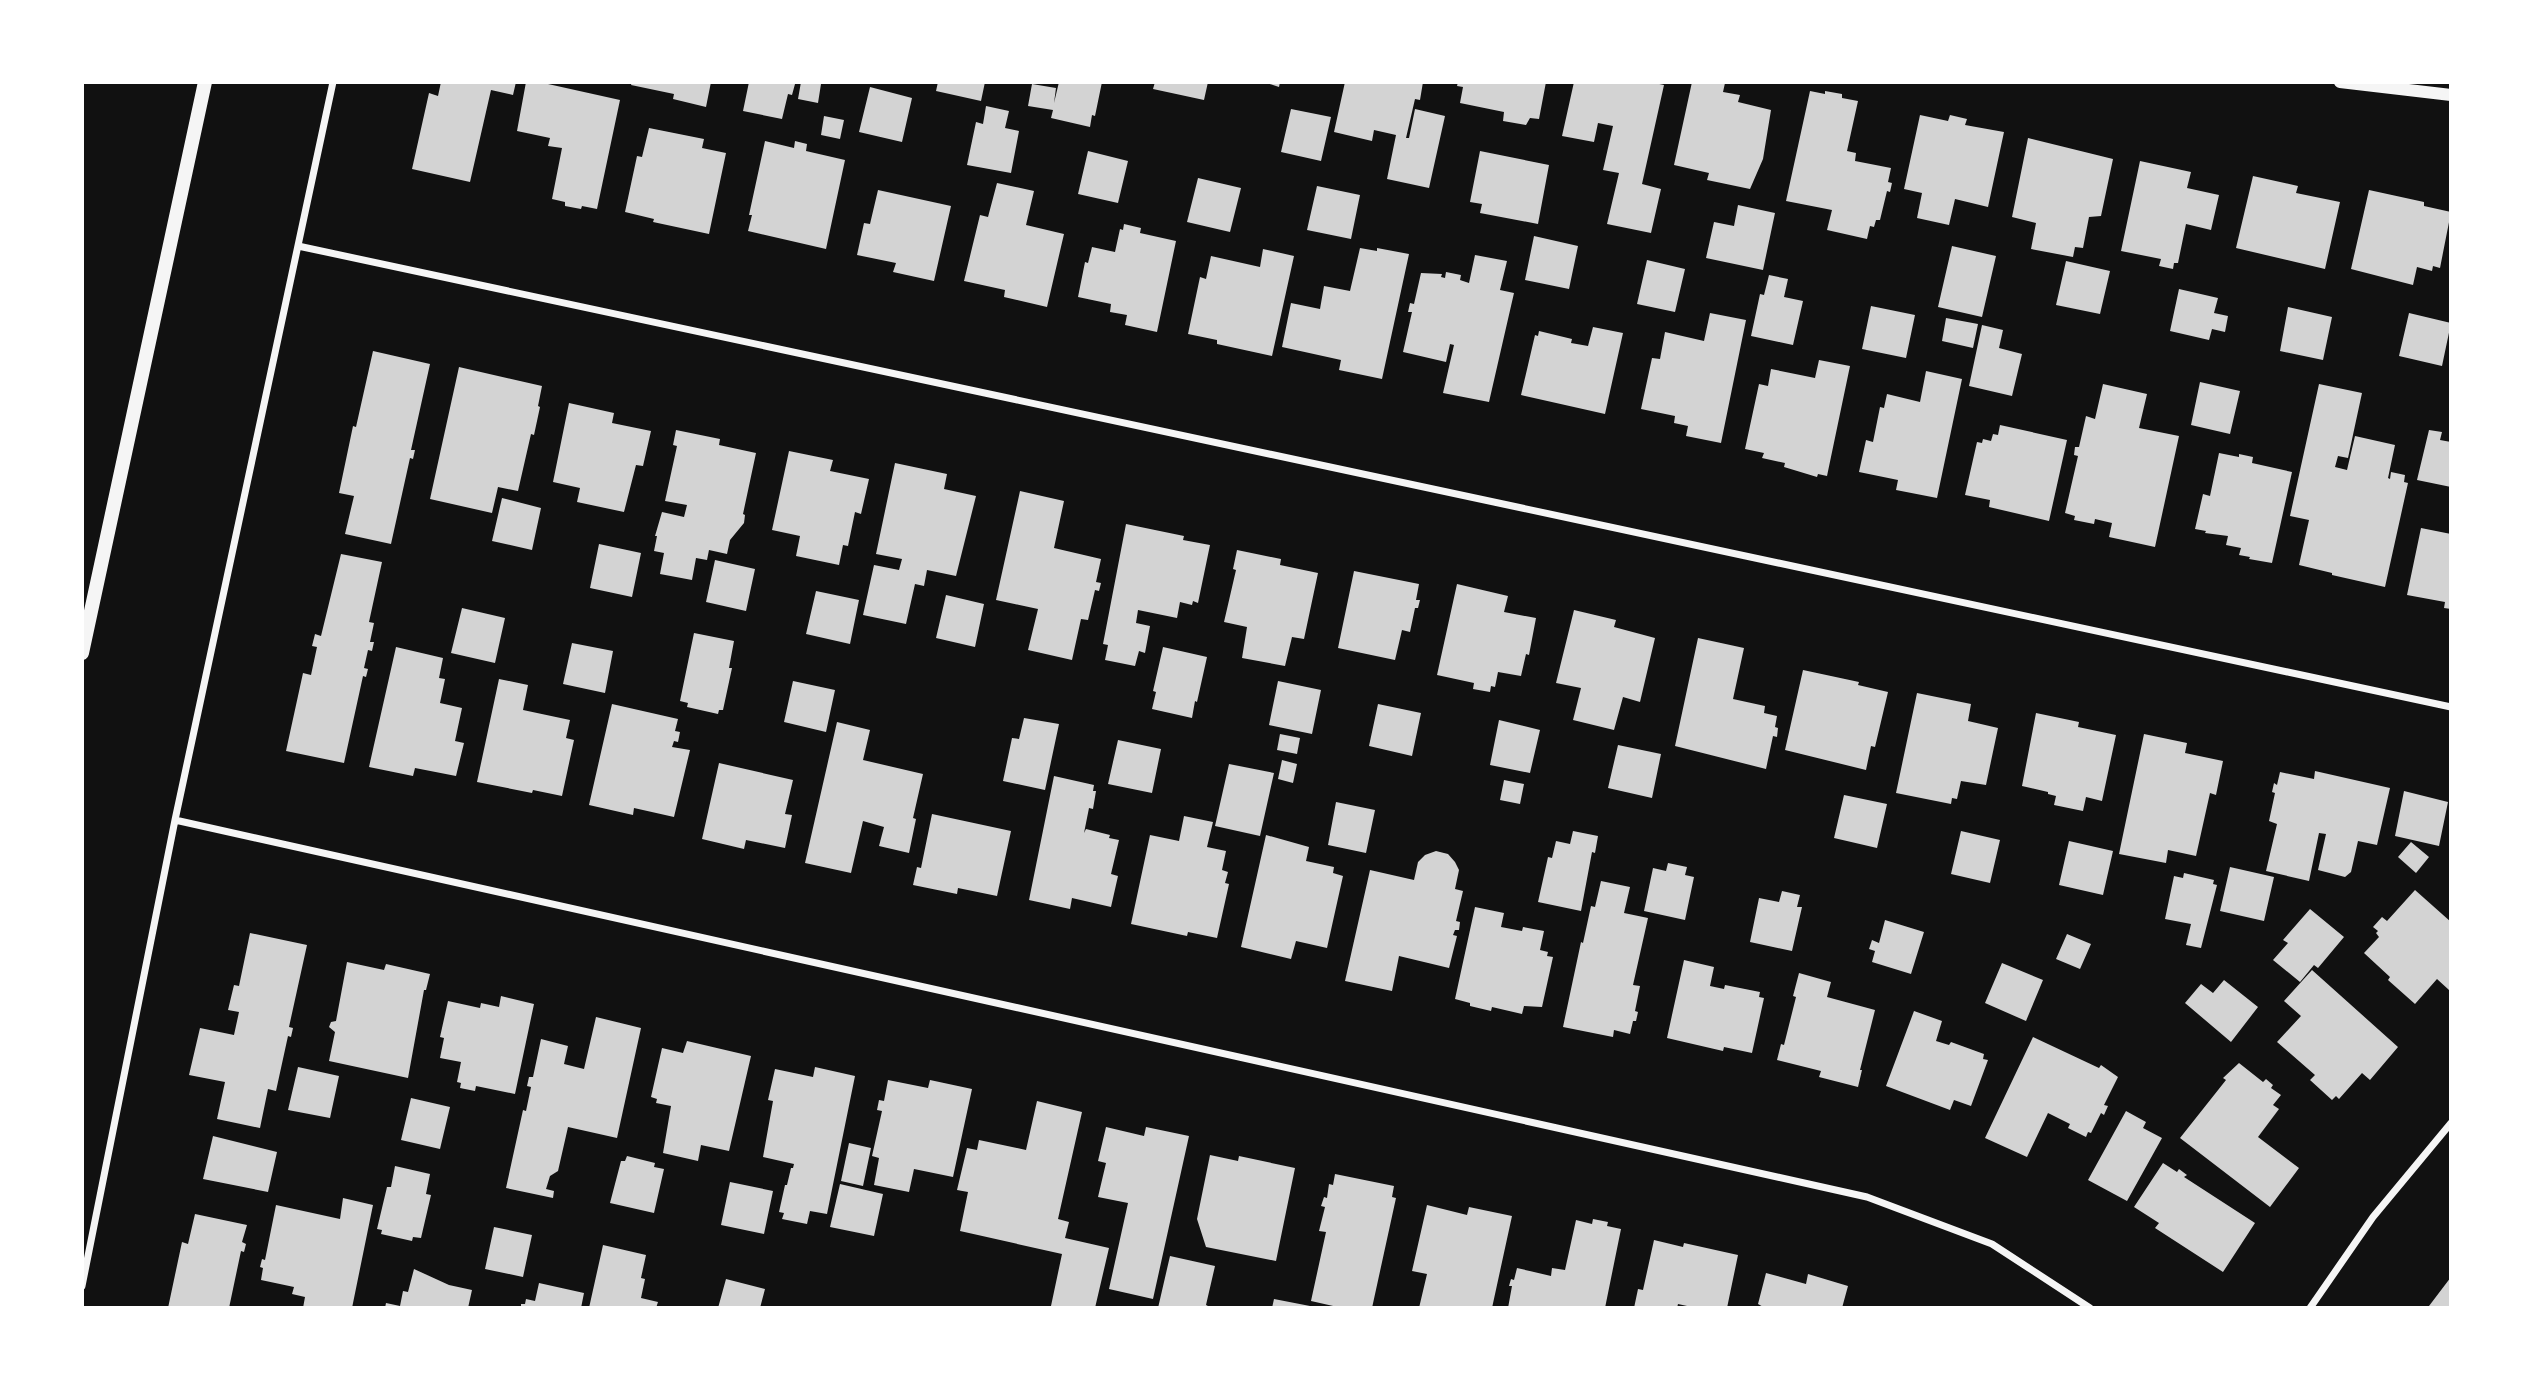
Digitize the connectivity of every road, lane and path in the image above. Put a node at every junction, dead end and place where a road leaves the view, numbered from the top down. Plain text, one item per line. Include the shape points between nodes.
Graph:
1 (205, 82) edge
2 (333, 82) edge
3 (2340, 82) edge
4 (2451, 95) edge
5 (298, 246) junction
6 (82, 653) edge
7 (2451, 707) edge
8 (175, 820) junction
9 (2451, 1123) edge
10 (82, 1286) edge
11 (2090, 1308) edge
12 (2310, 1308) edge

1 - 6 main road
2 - 5 street
3 - 4 street
5 - 7 street
5 - 8 street
8 - 10 street
8 - 11 street via 1867,1197 1992,1244
9 - 12 street via 2373,1217

